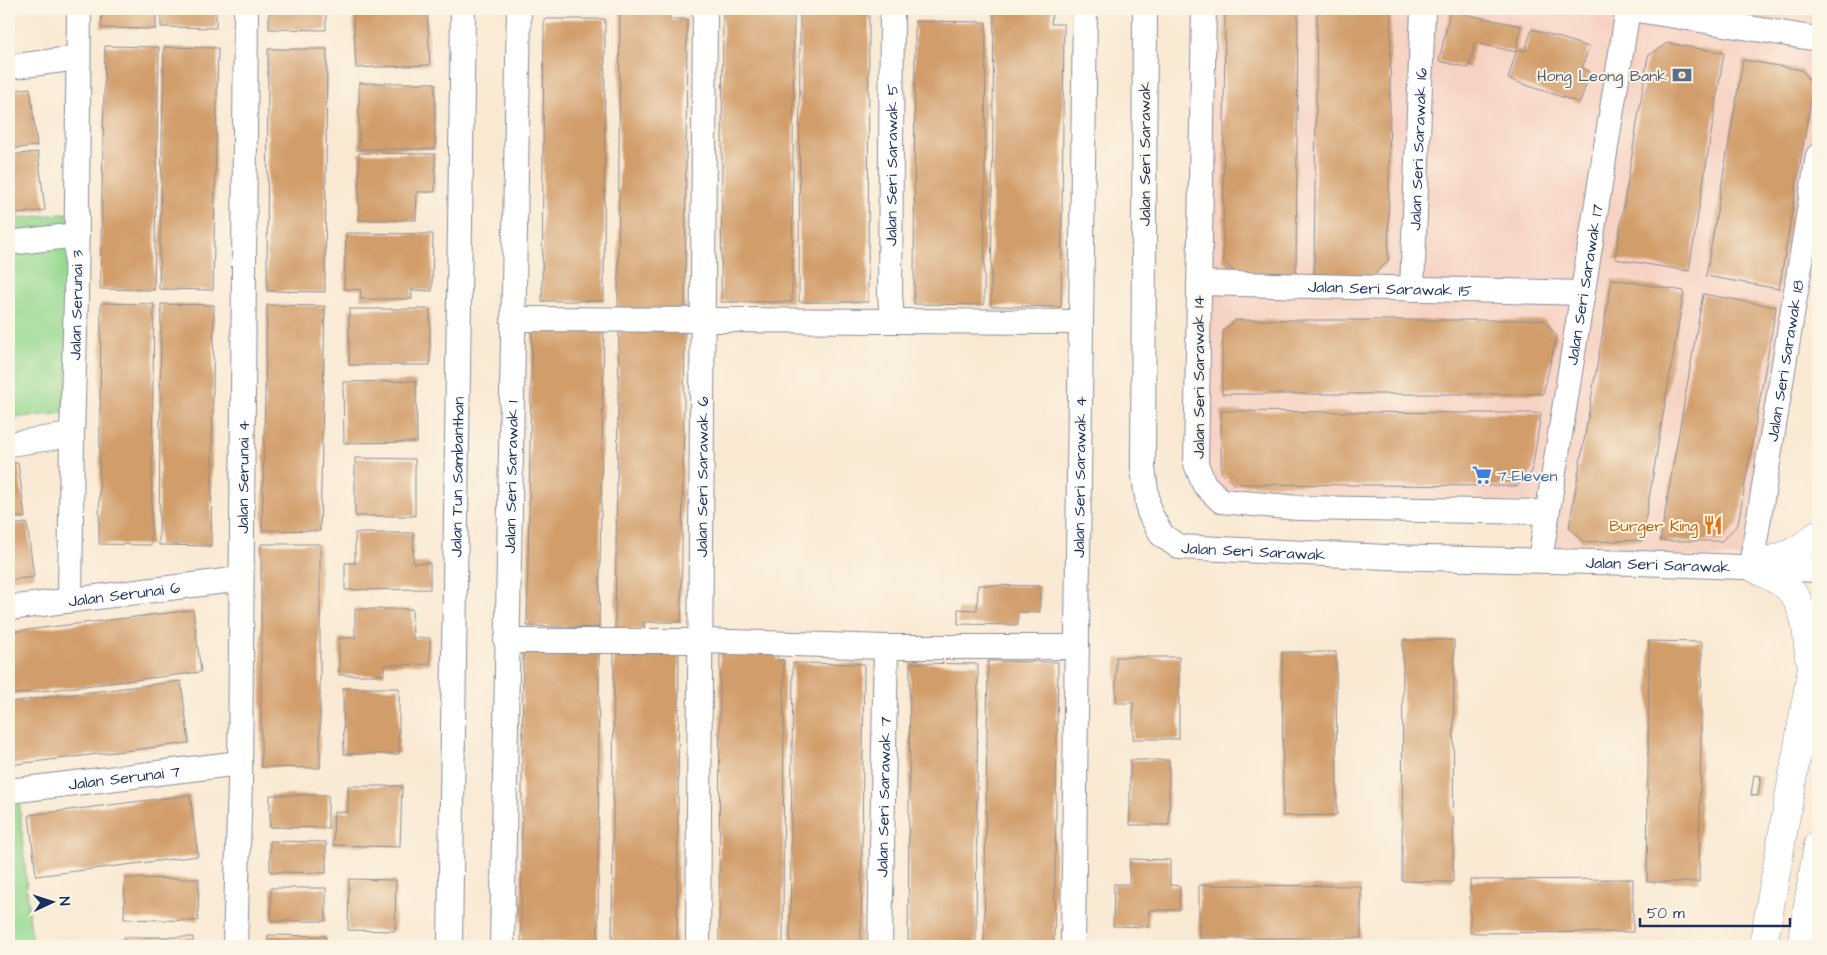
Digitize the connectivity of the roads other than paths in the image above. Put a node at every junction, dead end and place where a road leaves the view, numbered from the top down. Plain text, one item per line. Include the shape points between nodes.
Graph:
1 (79, 9) edge
2 (246, 9) edge
3 (463, 9) edge
4 (519, 9) edge
5 (705, 9) edge
6 (892, 9) edge
7 (1085, 9) edge
8 (1145, 9) edge
9 (1204, 9) edge
10 (1423, 9) edge
11 (1630, 9) edge
12 (1818, 39) edge
13 (78, 58) junction
14 (9, 67) edge
15 (1818, 156) edge
16 (77, 235) junction
17 (9, 243) edge
18 (1199, 282) junction
19 (1412, 289) junction
20 (1582, 293) junction
21 (513, 320) junction
22 (703, 321) junction
23 (892, 322) junction
24 (1081, 322) junction
25 (72, 435) junction
26 (9, 444) edge
27 (1546, 512) junction
28 (1818, 534) edge
29 (1540, 560) junction
30 (1751, 566) junction
31 (1818, 570) edge
32 (241, 580) junction
33 (70, 600) junction
34 (9, 608) edge
35 (1818, 633) edge
36 (506, 641) junction
37 (702, 642) junction
38 (886, 647) junction
39 (1077, 647) junction
40 (1811, 675) junction
41 (1808, 747) edge
42 (240, 763) junction
43 (9, 791) edge
44 (1818, 845) edge
45 (234, 946) edge
46 (450, 946) edge
47 (502, 946) edge
48 (698, 946) edge
49 (880, 946) edge
50 (1073, 946) edge
51 (1763, 946) edge
52 (1801, 946) edge

1 - 13 street, Jalan Serunai 3
2 - 32 street, Jalan Serunai 4
3 - 46 street, Jalan Tun Sambanthan
4 - 21 street, Jalan Seri Sarawak 1
5 - 22 street, Jalan Seri Sarawak 6
6 - 23 street, Jalan Seri Sarawak 5
7 - 24 street, Jalan Seri Sarawak 4
8 - 29 street, Jalan Seri Sarawak via 1143,468 1149,512 1162,534 1179,547 1386,557
9 - 18 street, Jalan Seri Sarawak 14
10 - 19 street, Jalan Seri Sarawak 16
11 - 12 street
11 - 20 street, Jalan Seri Sarawak 17
13 - 14 street
13 - 16 street, Jalan Serunai 3
15 - 30 street, Jalan Seri Sarawak 18
16 - 17 street
16 - 25 street, Jalan Serunai 3
18 - 19 street, Jalan Seri Sarawak 15
18 - 27 street, Jalan Seri Sarawak 14 via 1196,464 1204,484 1221,501 1299,508
19 - 20 street, Jalan Seri Sarawak 15
20 - 27 street, Jalan Seri Sarawak 17
21 - 22 street
21 - 36 street, Jalan Seri Sarawak 1
22 - 23 street
22 - 37 street, Jalan Seri Sarawak 6
23 - 24 street
24 - 39 street, Jalan Seri Sarawak 4
25 - 26 street
25 - 33 street, Jalan Serunai 3
27 - 29 street, Jalan Seri Sarawak 17
28 - 30 main road via 1789,555
29 - 30 street, Jalan Seri Sarawak
30 - 31 street, Jalan Seri Sarawak
30 - 40 main road via 1788,588 1798,602 1806,627
32 - 33 street, Jalan Serunai 6
32 - 42 street, Jalan Serunai 4
33 - 34 street, Jalan Serunai 6
35 - 40 main road
36 - 37 street
36 - 47 street, Jalan Seri Sarawak 1
37 - 38 street
37 - 48 street, Jalan Seri Sarawak 6
38 - 39 street
38 - 49 street, Jalan Seri Sarawak 7
39 - 50 street, Jalan Seri Sarawak 4
40 - 41 main road
41 - 51 main road
42 - 43 street, Jalan Serunai 7
42 - 45 street, Jalan Serunai 4
44 - 52 main road

